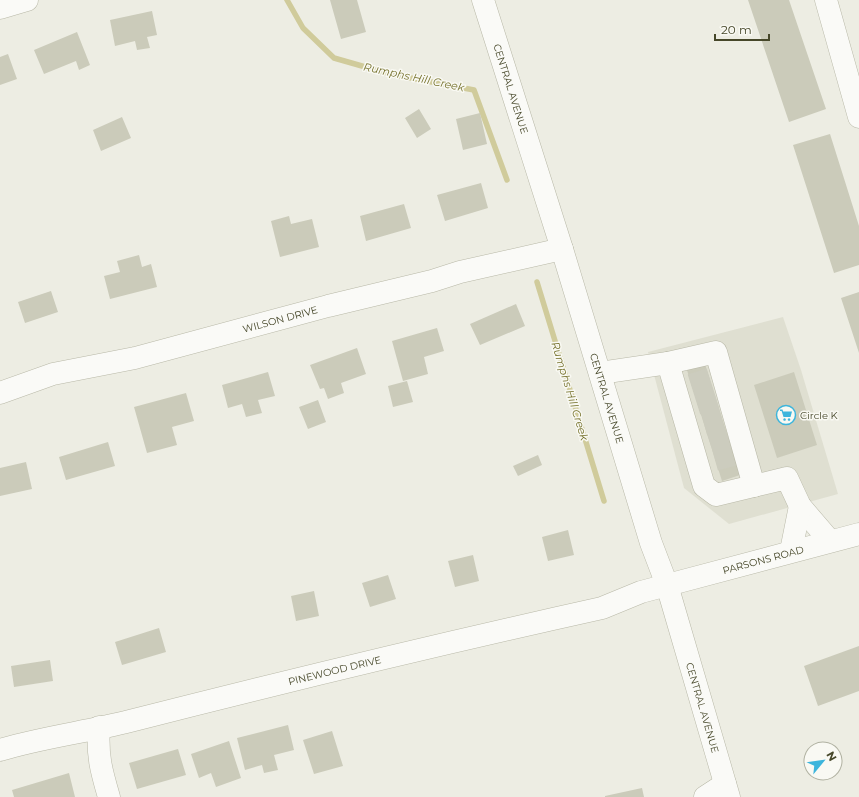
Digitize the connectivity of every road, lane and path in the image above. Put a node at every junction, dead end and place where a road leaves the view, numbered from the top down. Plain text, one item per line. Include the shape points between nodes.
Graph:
1 (26, 0) edge
2 (483, 0) edge
3 (826, 0) edge
4 (0, 8) edge
5 (859, 117) edge
6 (562, 249) junction
7 (668, 363) junction
8 (600, 373) junction
9 (0, 393) edge
10 (711, 421) junction
11 (754, 486) junction
12 (800, 506) junction
13 (859, 534) edge
14 (830, 541) junction
15 (791, 551) junction
16 (667, 585) junction
17 (99, 727) junction
18 (0, 750) edge
19 (727, 790) edge
20 (109, 797) edge
21 (705, 797) edge

1 - 4 street
2 - 6 street, CENTRAL AVENUE
3 - 5 street
6 - 8 street, CENTRAL AVENUE
6 - 9 street, WILSON DRIVE via 460,272 135,358 53,374
7 - 8 street
7 - 10 street
7 - 10 street via 716,352
8 - 16 street, CENTRAL AVENUE via 651,543
10 - 11 street
10 - 11 street via 704,486 716,496
11 - 12 street via 787,478
12 - 14 street
12 - 15 street
13 - 14 street, PARSONS ROAD
14 - 15 street, PARSONS ROAD
15 - 16 street, PARSONS ROAD
16 - 17 street, PINEWOOD DRIVE via 602,608
16 - 19 street, CENTRAL AVENUE
17 - 18 street, PINEWOOD DRIVE
17 - 20 street via 99,764
19 - 21 street

